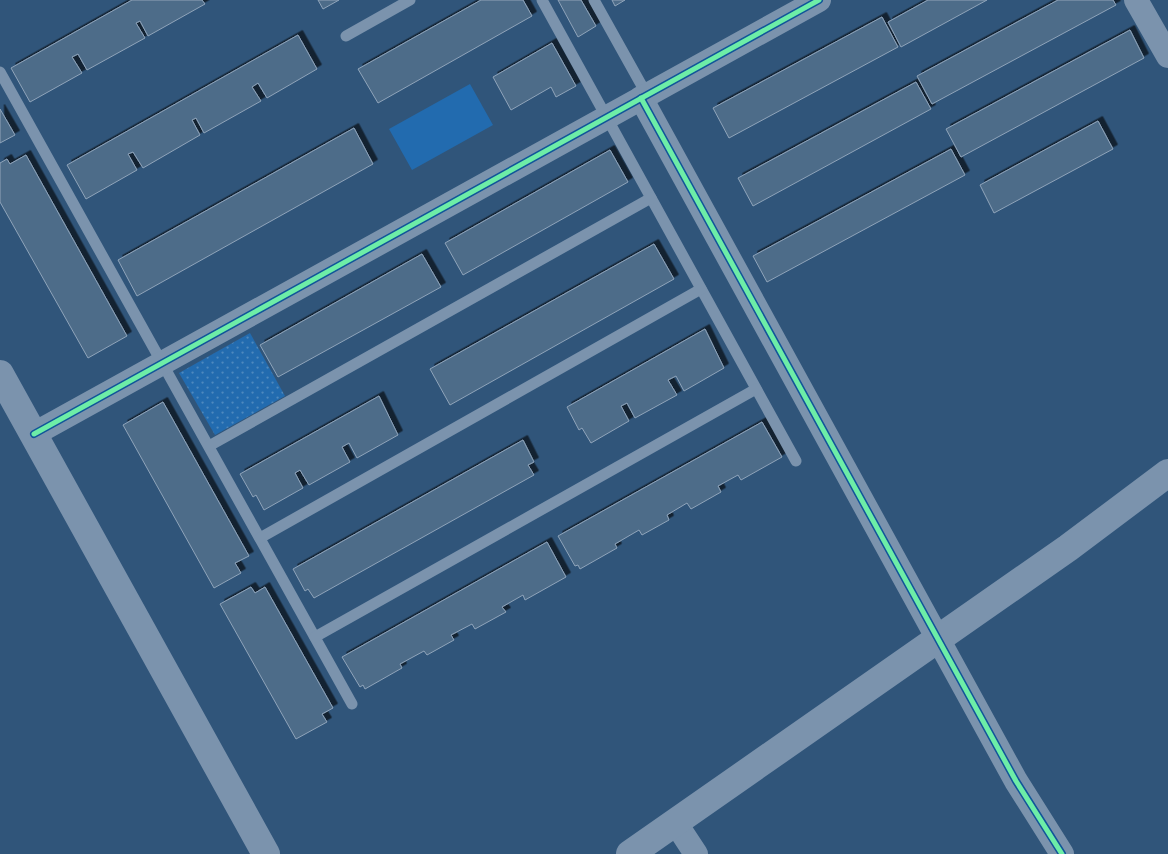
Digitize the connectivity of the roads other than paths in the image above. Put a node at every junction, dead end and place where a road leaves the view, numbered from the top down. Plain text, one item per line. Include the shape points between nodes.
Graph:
1 (410, 0) edge
2 (542, 0) edge
3 (594, 0) edge
4 (819, 0) edge
5 (1136, 0) edge
6 (346, 36) dead end
7 (1168, 56) edge
8 (0, 72) edge
9 (644, 97) junction
10 (607, 117) junction
11 (651, 198) junction
12 (701, 289) junction
13 (162, 363) junction
14 (0, 374) edge
15 (756, 389) junction
16 (34, 434) junction
17 (208, 446) junction
18 (796, 461) dead end
19 (1168, 474) edge
20 (260, 538) junction
21 (315, 637) junction
22 (938, 639) junction
23 (352, 704) dead end
24 (676, 822) junction
25 (266, 854) edge
26 (630, 854) edge
27 (696, 854) edge
28 (1062, 854) edge

1 - 6 lane
2 - 10 lane
3 - 9 lane
4 - 9 street
5 - 7 street
8 - 13 lane
9 - 10 street
9 - 22 street
10 - 11 lane
10 - 13 street
11 - 12 lane
11 - 17 lane
12 - 15 lane
12 - 20 lane
13 - 16 street
13 - 17 lane
14 - 16 street
15 - 18 lane
15 - 21 lane
16 - 25 street
17 - 20 lane
19 - 22 street
20 - 21 lane
21 - 23 lane
22 - 24 street
22 - 28 street via 1016,781
24 - 26 street
24 - 27 street

